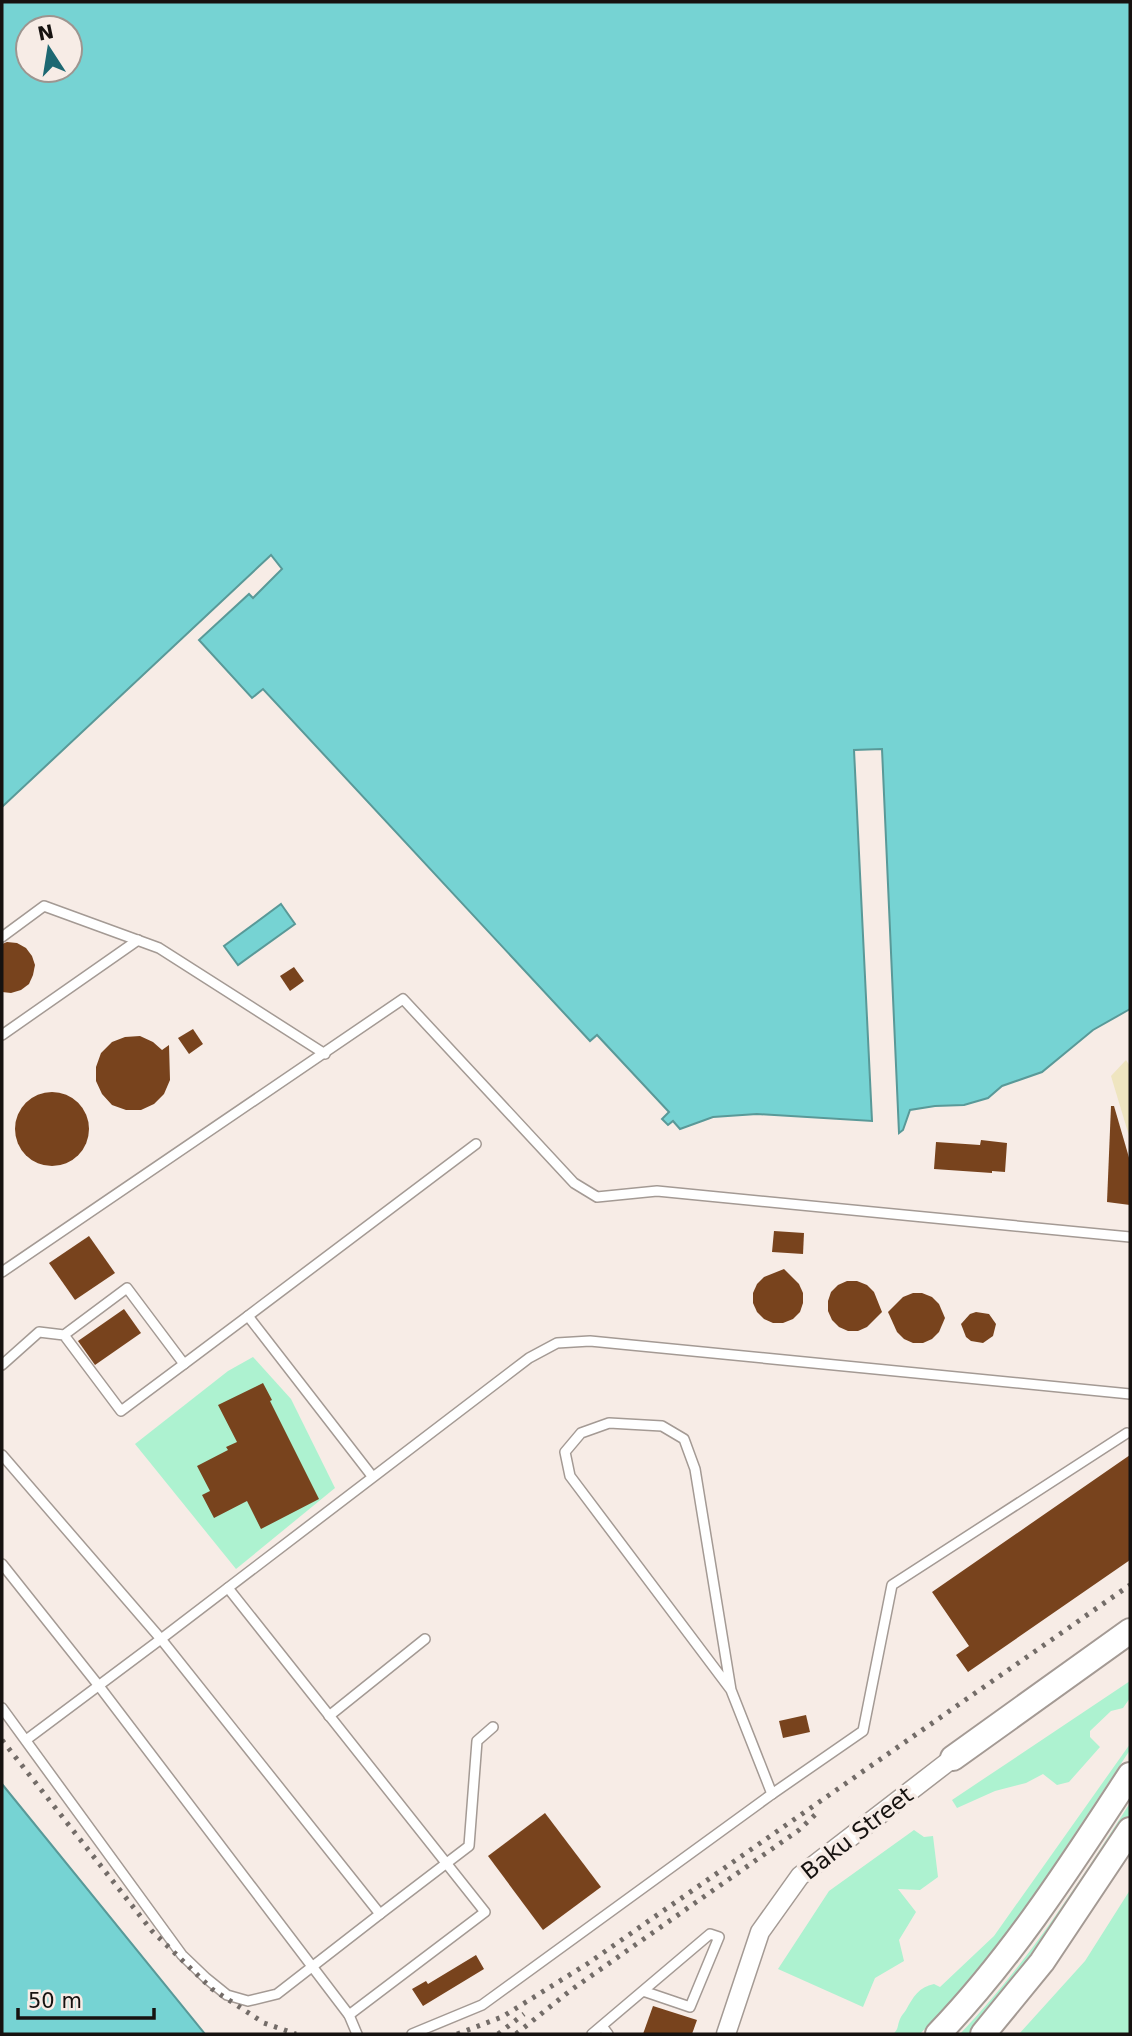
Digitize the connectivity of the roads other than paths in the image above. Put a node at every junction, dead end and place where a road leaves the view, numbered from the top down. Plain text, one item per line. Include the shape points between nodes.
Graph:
1 (2, 937) edge
2 (138, 940) junction
3 (2, 1035) edge
4 (325, 1054) junction
5 (476, 1144) dead end
6 (1130, 1237) edge
7 (2, 1272) edge
8 (248, 1316) junction
9 (64, 1335) junction
10 (184, 1364) junction
11 (2, 1365) edge
12 (1130, 1394) edge
13 (1127, 1433) dead end
14 (2, 1455) edge
15 (372, 1476) junction
16 (2, 1564) edge
17 (228, 1588) junction
18 (1130, 1632) edge
19 (161, 1639) junction
20 (425, 1639) dead end
21 (99, 1686) junction
22 (731, 1690) junction
23 (2, 1708) edge
24 (329, 1716) junction
25 (494, 1727) dead end
26 (26, 1740) junction
27 (953, 1758) joint
28 (1130, 1775) edge
29 (772, 1794) junction
30 (1127, 1837) edge
31 (446, 1863) junction
32 (380, 1914) junction
33 (312, 1967) junction
34 (643, 1991) junction
35 (349, 2015) junction
36 (601, 2026) junction
37 (357, 2034) edge
38 (412, 2034) edge
39 (592, 2034) edge
40 (608, 2034) edge
41 (726, 2034) edge
42 (938, 2034) edge
43 (983, 2034) edge

1 - 2 lane via 44,906
2 - 3 lane
2 - 4 lane via 159,948
4 - 6 lane via 403,999 574,1183 597,1198 657,1191
4 - 7 lane
5 - 8 lane
8 - 10 lane
8 - 15 lane
9 - 10 lane via 121,1411
9 - 10 lane via 127,1287
9 - 11 lane via 40,1332
12 - 15 lane via 590,1340 557,1343 528,1357
13 - 29 lane via 892,1585 863,1731
14 - 19 lane
15 - 17 lane
16 - 21 lane
17 - 19 lane
17 - 24 lane
18 - 27 main road
19 - 21 lane
19 - 32 lane
20 - 24 lane
21 - 26 lane
21 - 33 lane
22 - 22 lane via 570,1476 565,1452 581,1433 609,1423 662,1426 684,1439 695,1469
22 - 29 lane
23 - 26 lane
24 - 31 lane
25 - 31 lane via 477,1741 468,1846
26 - 33 lane via 182,1955 227,1995 248,2001 277,1994
27 - 41 street, Baku Street via 800,1876 760,1932
28 - 42 main road via 1026,1929
29 - 38 lane via 482,2005
30 - 43 main road via 1042,1962
31 - 32 lane
31 - 35 lane via 485,1912
32 - 33 lane
33 - 35 lane
34 - 34 lane via 710,1934 719,1937 691,2007
34 - 36 lane
35 - 37 lane
36 - 39 lane
36 - 40 lane

